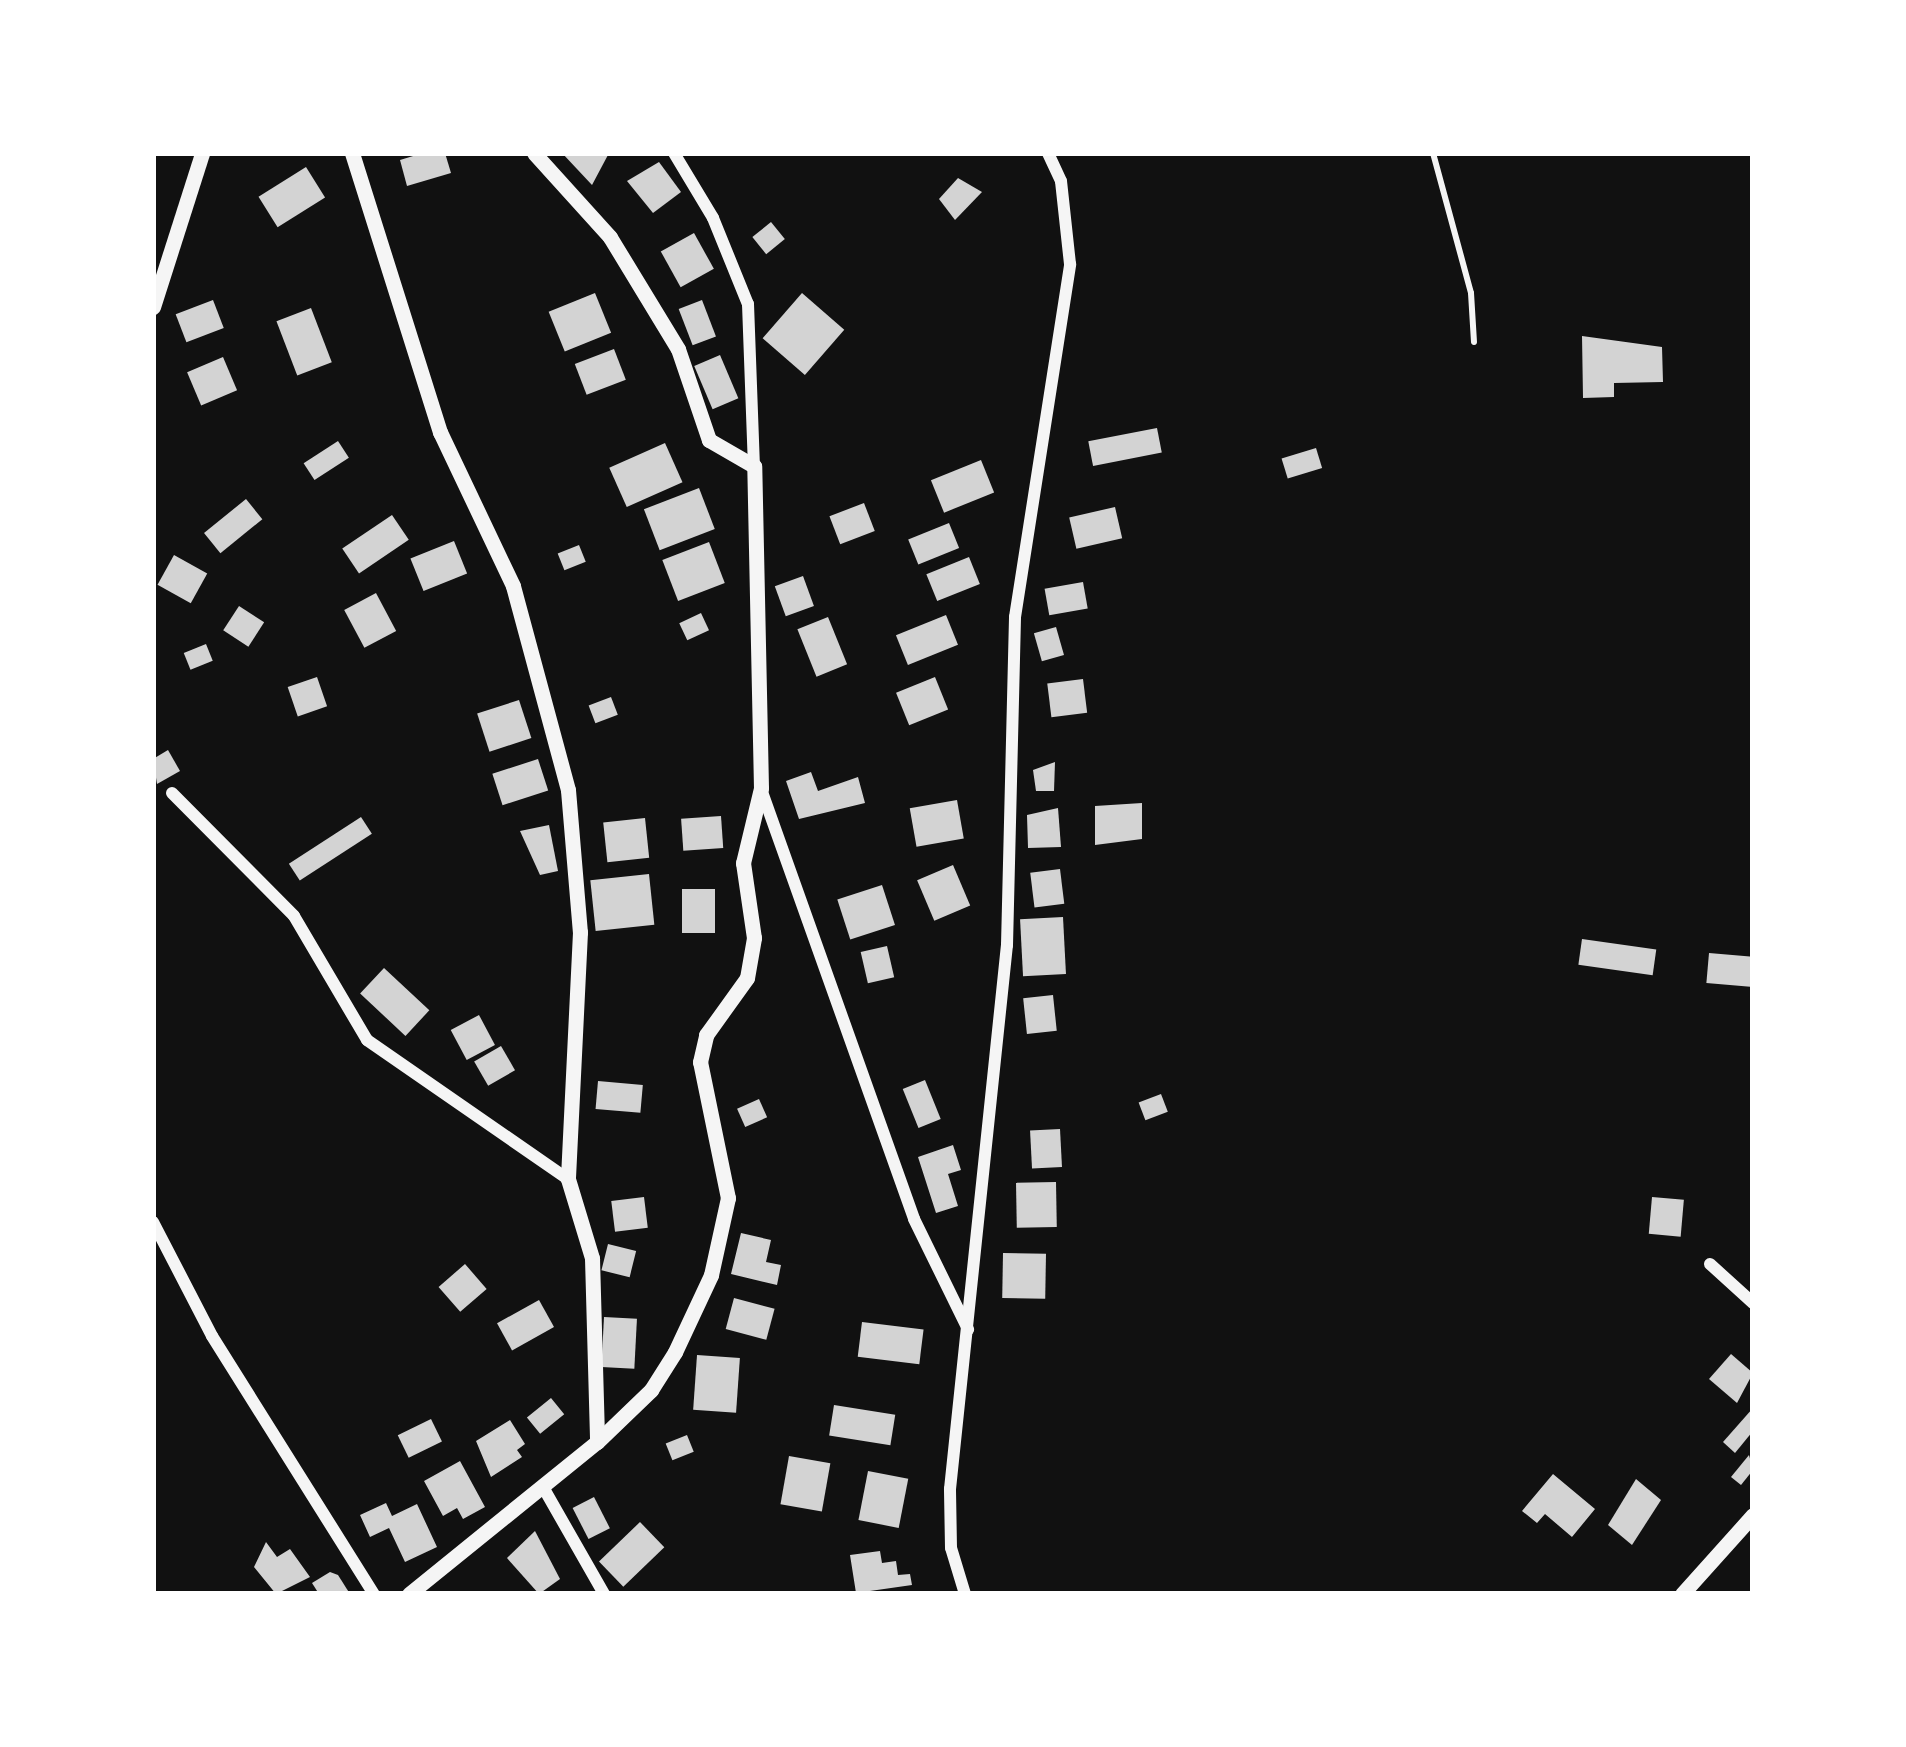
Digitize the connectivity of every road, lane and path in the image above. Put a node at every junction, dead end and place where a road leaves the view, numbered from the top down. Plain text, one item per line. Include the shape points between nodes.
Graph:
1 (202, 153) edge
2 (352, 153) edge
3 (534, 153) edge
4 (674, 153) edge
5 (1048, 153) edge
6 (1433, 153) edge
7 (153, 307) edge
8 (1474, 342) dead end
9 (754, 466) junction
10 (761, 788) junction
11 (172, 794) dead end
12 (568, 1179) junction
13 (153, 1222) edge
14 (1710, 1264) dead end
15 (1753, 1303) edge
16 (969, 1330) junction
17 (598, 1442) junction
18 (543, 1487) junction
19 (1753, 1515) edge
20 (374, 1594) edge
21 (410, 1594) edge
22 (604, 1594) edge
23 (965, 1594) edge
24 (1682, 1594) edge

1 - 7 street
2 - 12 street via 440,432 524,617 568,790 580,932
3 - 9 street via 610,237 678,349 709,440
4 - 9 street via 745,291
5 - 16 street via 1061,181 1070,265 1015,617 1007,945
6 - 8 lane via 1471,293
9 - 10 street
10 - 16 street via 914,1219
10 - 17 street via 743,863 751,962 706,1035 700,1062 728,1178 721,1240 675,1352 651,1390
11 - 12 street via 294,916 367,1040
12 - 17 street via 592,1258
13 - 20 street via 212,1336
14 - 15 street
16 - 23 street via 949,1513
17 - 18 street
18 - 21 street
18 - 22 street
19 - 24 street

